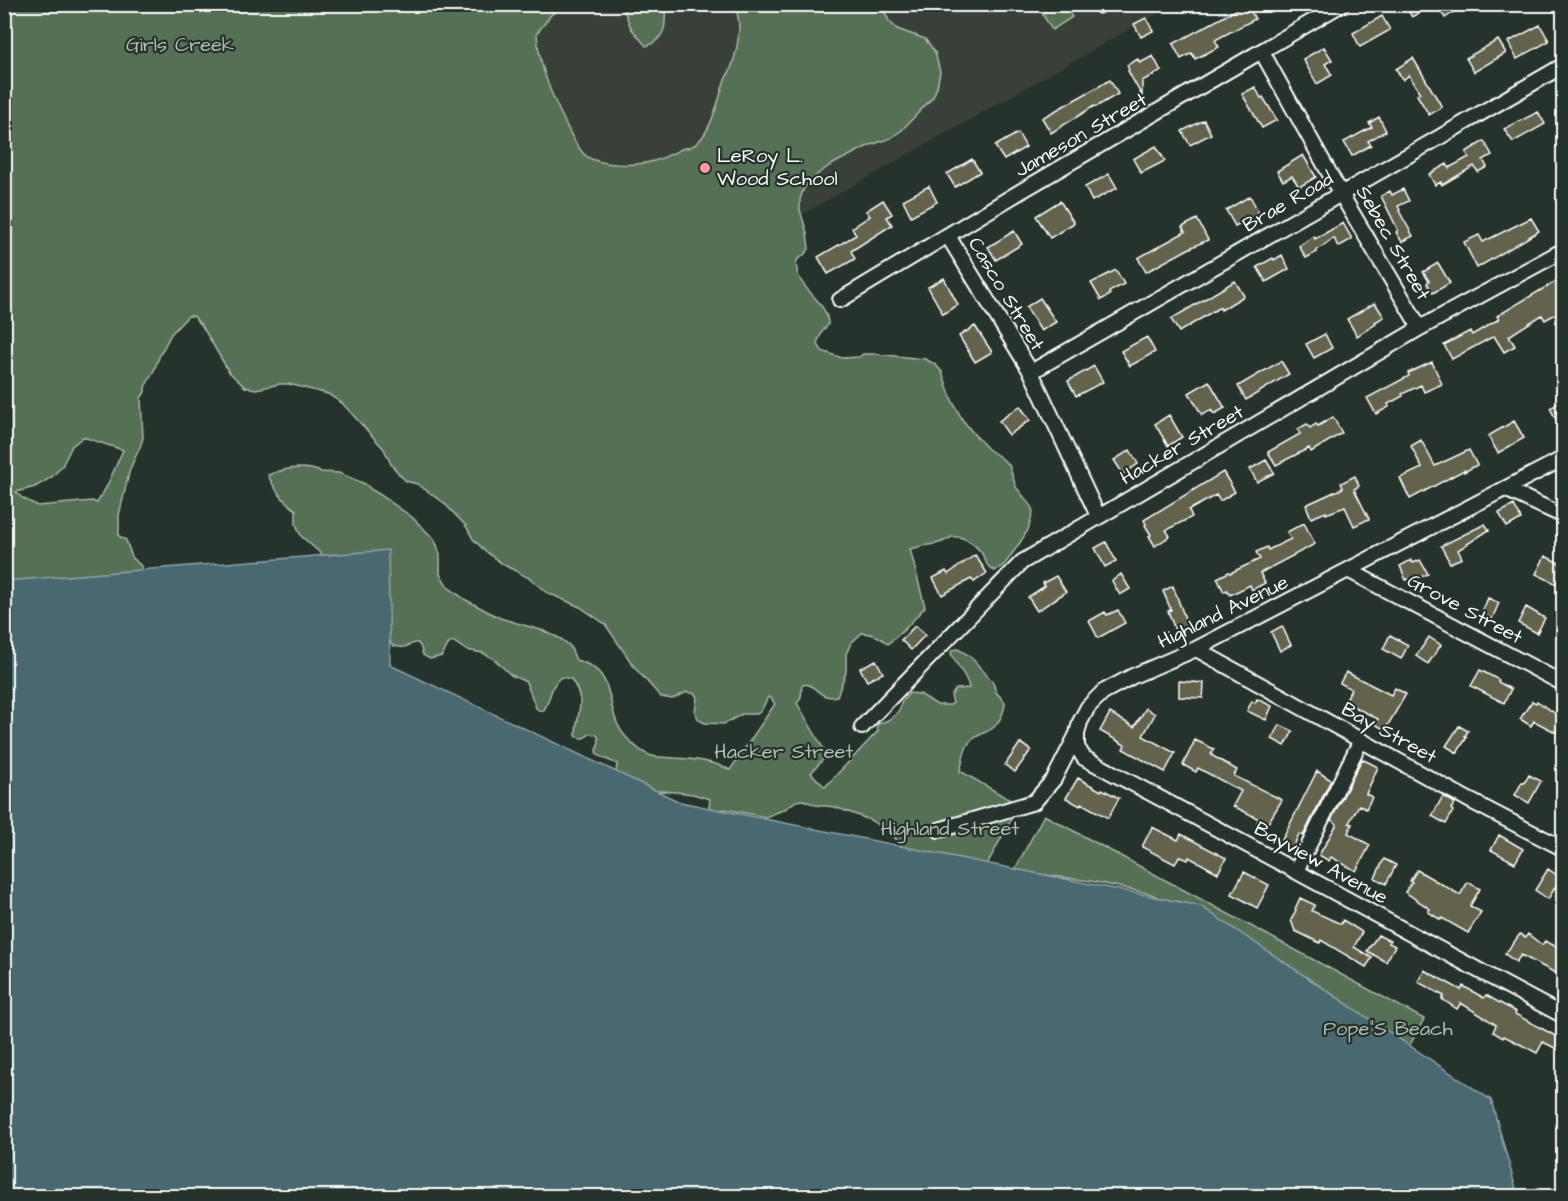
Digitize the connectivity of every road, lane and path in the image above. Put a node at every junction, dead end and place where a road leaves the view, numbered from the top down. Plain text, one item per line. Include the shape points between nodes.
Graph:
1 (1342, 4) edge
2 (1262, 51) junction
3 (1563, 65) edge
4 (1341, 194) junction
5 (948, 236) junction
6 (1563, 250) edge
7 (840, 300) dead end
8 (1420, 328) junction
9 (1031, 372) junction
10 (1563, 458) edge
11 (1505, 489) junction
12 (1098, 516) junction
13 (1563, 516) edge
14 (1348, 570) junction
15 (1196, 649) junction
16 (1563, 684) edge
17 (862, 727) dead end
18 (1077, 734) junction
19 (1360, 740) junction
20 (939, 830) dead end
21 (1563, 849) edge
22 (1296, 872) junction
23 (1563, 1016) edge

1 - 2 street, Jameson Street
2 - 4 street, Sebec Street
2 - 5 street, Jameson Street
3 - 4 street, Brae Road
4 - 8 street, Sebec Street
4 - 9 street, Brae Road
5 - 7 street, Jameson Street
5 - 9 street, Casco Street
6 - 8 street, Hacker Street
8 - 12 street, Hacker Street
9 - 12 street, Casco Street
10 - 11 street, Highland Avenue
11 - 13 street
11 - 14 street, Highland Avenue
12 - 17 street, Hacker Street via 1022,562
14 - 15 street, Highland Avenue
14 - 16 street, Grove Street
15 - 18 street, Highland Avenue via 1103,692 1088,707
15 - 19 street, Bay Street
18 - 20 street, Highland Avenue via 1054,779 1034,802
18 - 22 street, Bayview Avenue via 1077,747 1084,758
19 - 21 street, Bay Street
19 - 22 street
22 - 23 street, Bayview Avenue

